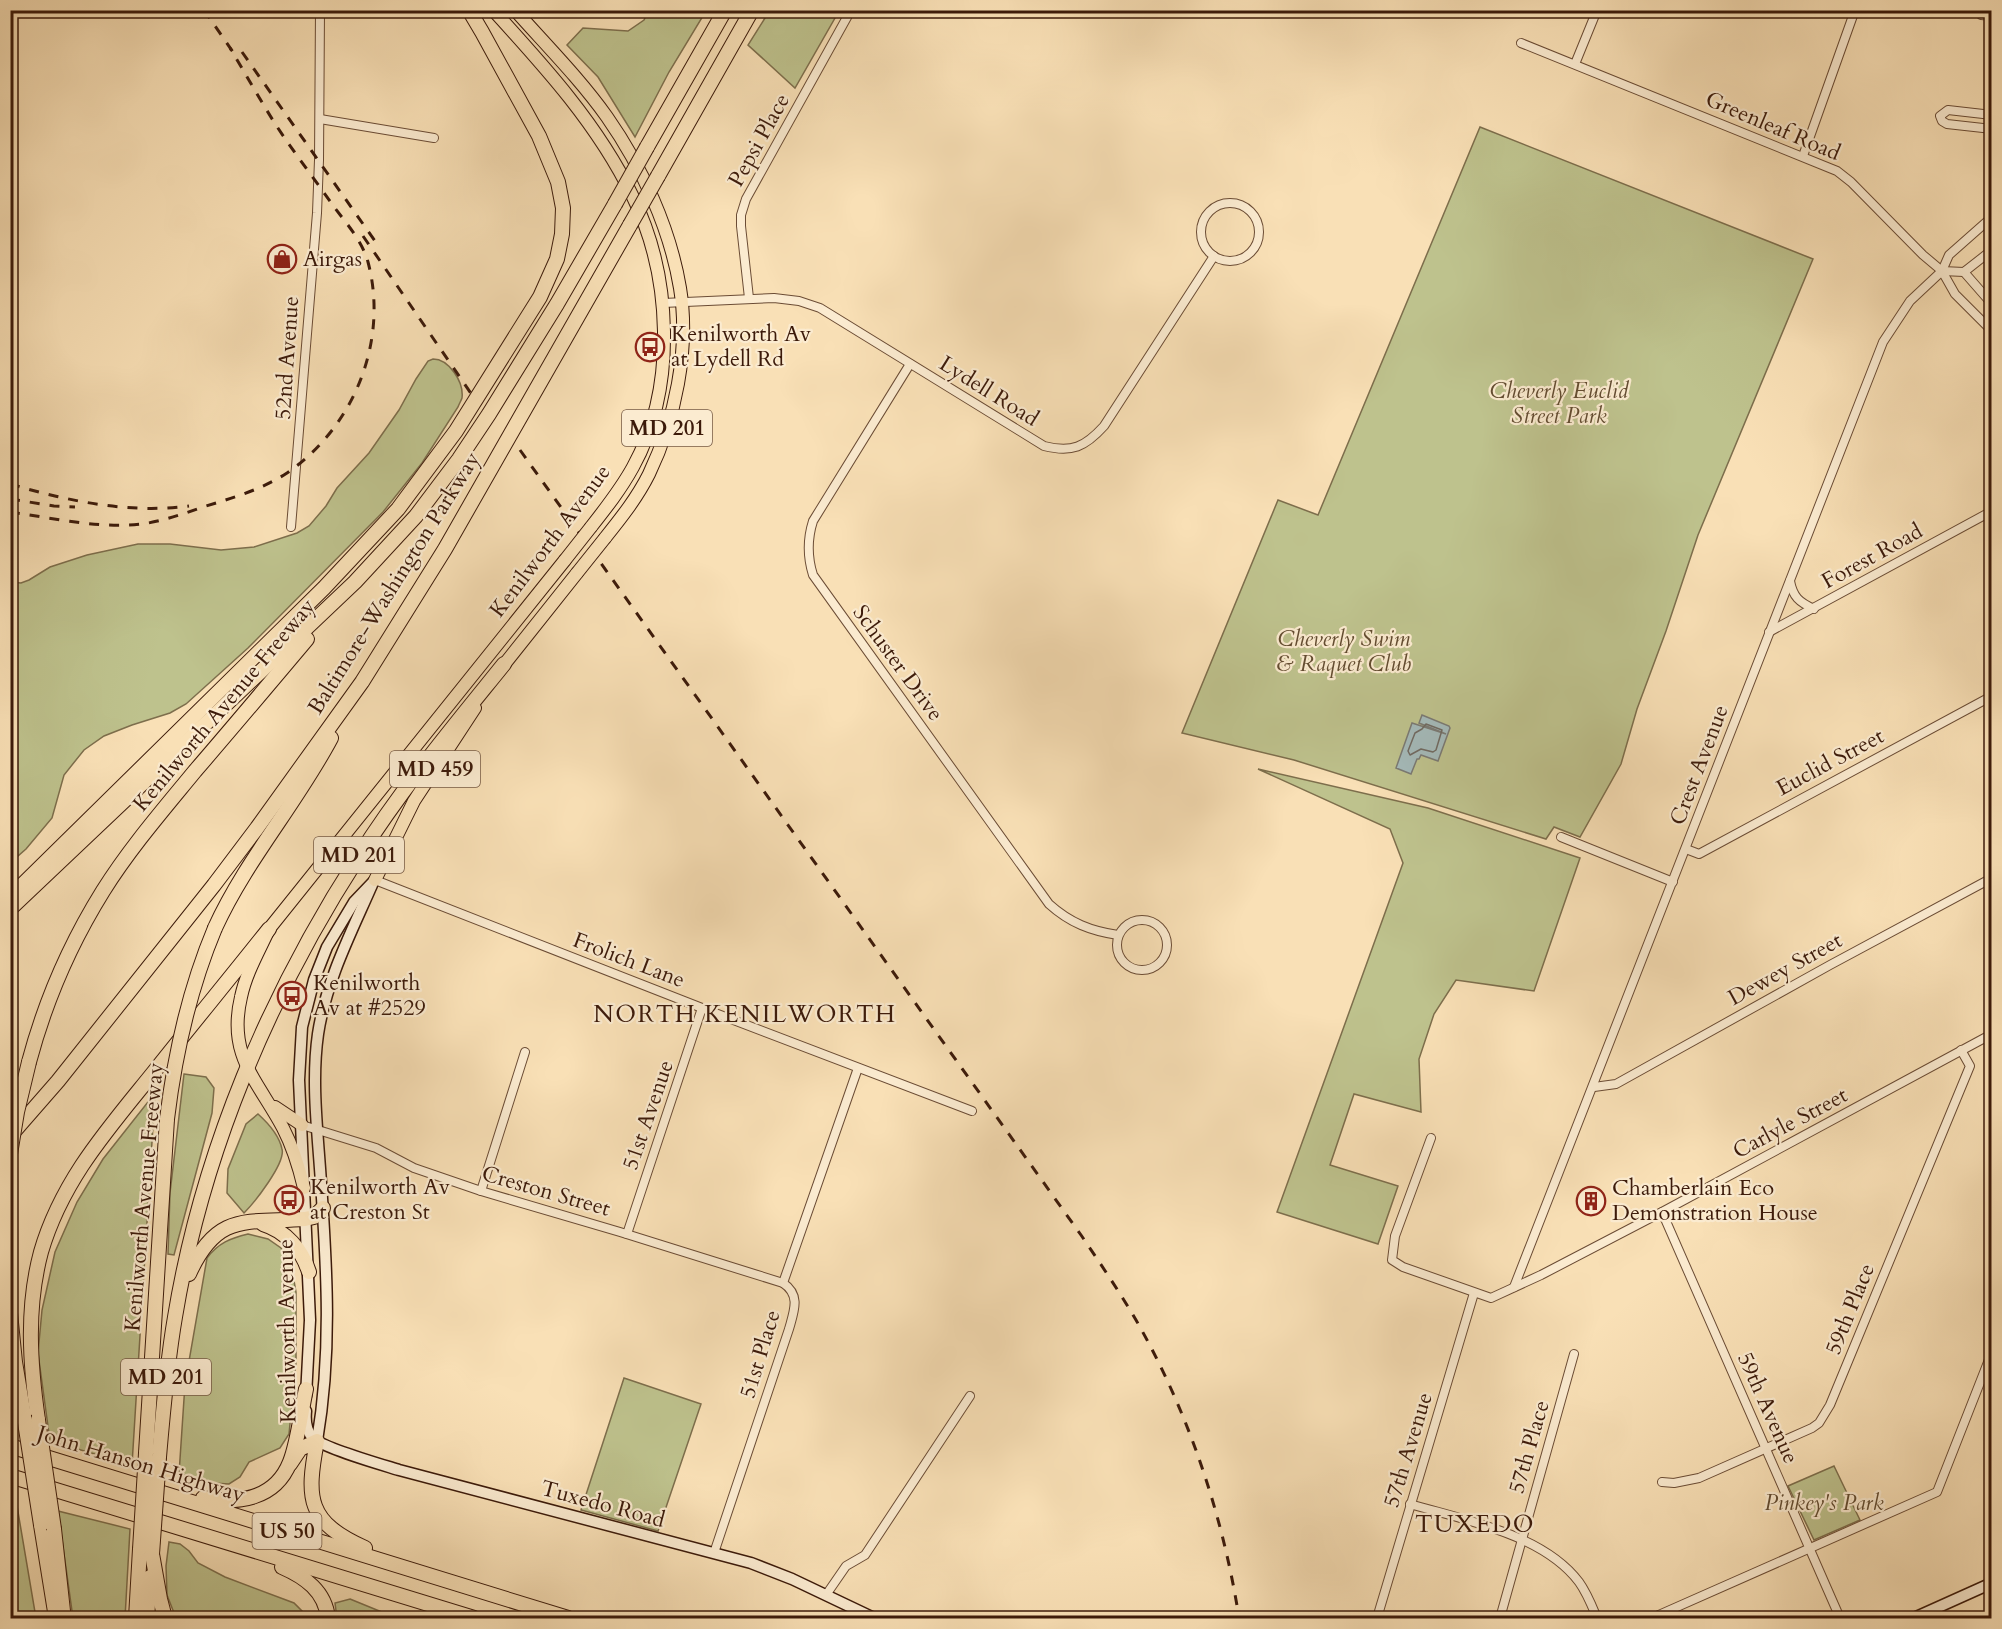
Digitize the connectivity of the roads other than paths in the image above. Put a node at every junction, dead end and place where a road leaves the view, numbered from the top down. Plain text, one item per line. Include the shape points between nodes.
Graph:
1 (320, 10) edge
2 (469, 10) edge
3 (493, 10) edge
4 (515, 10) edge
5 (725, 10) edge
6 (752, 10) edge
7 (851, 10) edge
8 (1597, 10) edge
9 (1855, 10) edge
10 (1976, 10) edge
11 (1992, 16) edge
12 (1521, 43) dead end
13 (1575, 64) junction
14 (1992, 115) edge
15 (320, 119) junction
16 (1992, 129) edge
17 (434, 138) dead end
18 (1803, 156) junction
19 (1992, 218) edge
20 (1992, 250) edge
21 (1214, 256) junction
22 (1942, 271) junction
23 (1964, 272) junction
24 (748, 298) junction
25 (663, 303) junction
26 (682, 303) junction
27 (1992, 304) edge
28 (1992, 331) edge
29 (910, 363) junction
30 (1992, 511) edge
31 (291, 527) dead end
32 (1790, 579) junction
33 (355, 582) junction
34 (1814, 609) junction
35 (1769, 632) junction
36 (504, 664) junction
37 (362, 682) junction
38 (1992, 696) edge
39 (1561, 837) dead end
40 (1686, 849) junction
41 (1992, 878) edge
42 (375, 880) junction
43 (1673, 882) junction
44 (10, 897) edge
45 (10, 909) edge
46 (269, 929) junction
47 (1118, 935) junction
48 (702, 1008) junction
49 (1992, 1034) edge
50 (1961, 1050) junction
51 (525, 1052) dead end
52 (247, 1068) junction
53 (858, 1068) junction
54 (1594, 1087) junction
55 (267, 1100) junction
56 (972, 1111) dead end
57 (302, 1125) junction
58 (317, 1130) junction
59 (10, 1136) edge
60 (1431, 1138) dead end
61 (10, 1154) edge
62 (304, 1188) junction
63 (481, 1191) junction
64 (323, 1208) junction
65 (1662, 1212) junction
66 (305, 1219) junction
67 (246, 1223) junction
68 (627, 1234) junction
69 (309, 1272) junction
70 (783, 1283) junction
71 (1514, 1287) junction
72 (1474, 1293) junction
73 (178, 1297) junction
74 (10, 1312) edge
75 (10, 1342) edge
76 (1992, 1352) edge
77 (1574, 1354) dead end
78 (15, 1362) junction
79 (306, 1389) junction
80 (970, 1396) dead end
81 (317, 1441) junction
82 (10, 1446) edge
83 (1766, 1448) junction
84 (152, 1455) junction
85 (290, 1464) junction
86 (10, 1476) edge
87 (1662, 1482) dead end
88 (10, 1484) edge
89 (152, 1489) junction
90 (90, 1500) junction
91 (1410, 1504) junction
92 (48, 1527) junction
93 (1522, 1538) junction
94 (234, 1544) junction
95 (1809, 1547) junction
96 (146, 1551) junction
97 (714, 1553) junction
98 (422, 1573) junction
99 (1992, 1583) edge
100 (825, 1595) junction
101 (55, 1615) edge
102 (63, 1618) edge
103 (136, 1618) edge
104 (147, 1618) edge
105 (165, 1618) edge
106 (328, 1618) edge
107 (474, 1618) edge
108 (568, 1618) edge
109 (874, 1618) edge
110 (1377, 1618) edge
111 (1500, 1618) edge
112 (1597, 1618) edge
113 (1652, 1618) edge
114 (1840, 1618) edge
115 (1914, 1618) edge

1 - 15 street, 52nd Avenue
2 - 44 highway via 539,136 558,182 562,234 546,287 456,431 398,509 324,588
3 - 25 main road, Kenilworth Avenue / MD 201 via 553,76 602,142 626,183 650,241
4 - 26 main road, Kenilworth Avenue / MD 201 via 608,118 637,167 665,231
5 - 33 highway, Baltimore-Washington Parkway, bridge via 557,304 469,445 422,509
6 - 37 highway, Baltimore-Washington Parkway, bridge via 445,549
7 - 24 street, Pepsi Place via 746,199 741,226
8 - 13 street
9 - 18 street
10 - 11 street
12 - 13 street, Greenleaf Road
13 - 18 street, Greenleaf Road
14 - 16 street via 1948,110 1940,116 1947,124
15 - 17 street
15 - 31 street, 52nd Avenue via 317,213
18 - 22 street, Greenleaf Road via 1832,168 1851,182
19 - 22 street, Crest Avenue via 1949,255
20 - 23 street
21 - 21 street via 1239,259 1253,249 1258,233 1249,210 1225,203 1209,211 1201,226 1203,243
21 - 29 street, Lydell Road via 1104,426 1092,440 1080,446 1044,446
22 - 23 street
22 - 28 street, Greenleaf Road via 1955,294
22 - 32 street, Crest Avenue via 1910,301 1883,342
23 - 27 street
24 - 26 street, Lydell Road
24 - 29 street, Lydell Road via 799,301 820,308
25 - 26 street, Lydell Road
25 - 46 main road, Kenilworth Avenue / MD 201, bridge via 664,358 657,402 634,465 618,492
26 - 36 main road, Kenilworth Avenue / MD 201, bridge via 680,372 665,438 648,476 605,538
29 - 47 street, Schuster Drive via 813,521 808,549 813,575 1049,904 1076,924
30 - 34 street, Forest Road
32 - 34 street via 1796,600
32 - 35 street, Crest Avenue
33 - 45 highway, Baltimore-Washington Parkway
33 - 61 highway, Kenilworth Avenue Freeway, bridge via 157,817 95,904 48,1002 29,1062
34 - 35 street, Forest Road
35 - 40 street, Crest Avenue
36 - 42 main road, Kenilworth Avenue / MD 459 via 414,801
36 - 52 highway, MD 201 via 407,787 360,854 304,949
37 - 59 highway, Baltimore-Washington Parkway via 214,885
37 - 84 highway, Kenilworth Avenue Freeway, bridge via 320,759 248,866 215,928 182,1028 167,1119
38 - 40 street, Euclid Street via 1699,854
39 - 43 street
40 - 43 street, Crest Avenue
41 - 54 street, Dewey Street via 1616,1084
42 - 48 street, Frolich Lane
42 - 57 main road, Kenilworth Avenue / MD 459 via 339,925 310,991 300,1054
42 - 58 main road, Kenilworth Avenue / MD 459 via 342,952 322,1010 315,1065
43 - 54 street, Crest Avenue
46 - 52 main road, Kenilworth Avenue via 239,1005 239,1038
46 - 92 highway, MD 201, bridge via 102,1136 59,1203 41,1253 30,1348
47 - 47 street via 1117,951 1129,967 1149,969 1164,956 1167,941 1154,923 1132,921
48 - 53 street, Frolich Lane
48 - 68 street, 51st Avenue
49 - 50 street, Carlyle Street
50 - 65 street, Carlyle Street
50 - 83 street, 59th Place via 1970,1066 1830,1405 1812,1428
51 - 63 street
52 - 55 main road, Kenilworth Avenue
52 - 73 highway, MD 201 via 201,1198
53 - 56 street, Frolich Lane
53 - 70 street, 51st Place
54 - 71 street, Crest Avenue
55 - 57 main road
55 - 62 main road, Kenilworth Avenue via 295,1154
57 - 58 street, Creston Street
57 - 62 main road, Kenilworth Avenue / MD 459
58 - 63 street, Creston Street via 369,1145 414,1168
58 - 64 main road, Kenilworth Avenue / MD 459
60 - 72 street via 1400,1218 1392,1260
62 - 66 main road, Kenilworth Avenue / MD 459
63 - 68 street, Creston Street
64 - 66 highway
64 - 81 main road, Kenilworth Avenue / MD 459 via 328,1336
65 - 71 street, Carlyle Street
65 - 83 street, 59th Avenue
66 - 67 highway
66 - 69 main road, Kenilworth Avenue / MD 459
67 - 69 highway via 270,1226 286,1236
67 - 73 highway via 225,1228 207,1242
68 - 70 street, Creston Street
69 - 79 main road, Kenilworth Avenue / MD 459
70 - 97 street, 51st Place via 794,1294 793,1313
71 - 72 street, Carlyle Street via 1491,1298
72 - 91 street, 57th Avenue
73 - 84 highway, MD 201
74 - 78 highway
75 - 78 highway
76 - 95 street via 1937,1492
77 - 93 street, 57th Place
78 - 92 highway, bridge
79 - 81 main road, Kenilworth Avenue / MD 459 via 308,1431
79 - 85 highway
80 - 100 street via 865,1555 846,1566
81 - 85 highway via 300,1449
81 - 97 main road, Tuxedo Road via 393,1468
81 - 98 highway via 310,1487 324,1521 343,1538
82 - 89 highway, John Hanson Highway / US 50
83 - 87 street, 59th Place via 1699,1478 1674,1484
83 - 95 street, 59th Avenue
84 - 96 highway, Kenilworth Avenue Freeway, bridge
85 - 89 highway via 271,1486 254,1497 240,1500
86 - 90 highway, US 50
88 - 90 highway
89 - 98 highway, John Hanson Highway / US 50
90 - 94 highway, US 50
91 - 93 street
91 - 110 street, 57th Avenue
92 - 101 highway
92 - 102 highway, MD 201
93 - 111 street, 57th Place
93 - 112 street via 1579,1582
94 - 106 highway via 307,1581 322,1599
94 - 107 highway, US 50
95 - 113 street
95 - 114 street, 59th Avenue
96 - 103 highway, Kenilworth Avenue Freeway
96 - 104 highway
96 - 105 highway
97 - 100 main road, Tuxedo Road via 772,1571
98 - 108 highway, John Hanson Highway / US 50
99 - 115 main road
100 - 109 main road, Tuxedo Road

